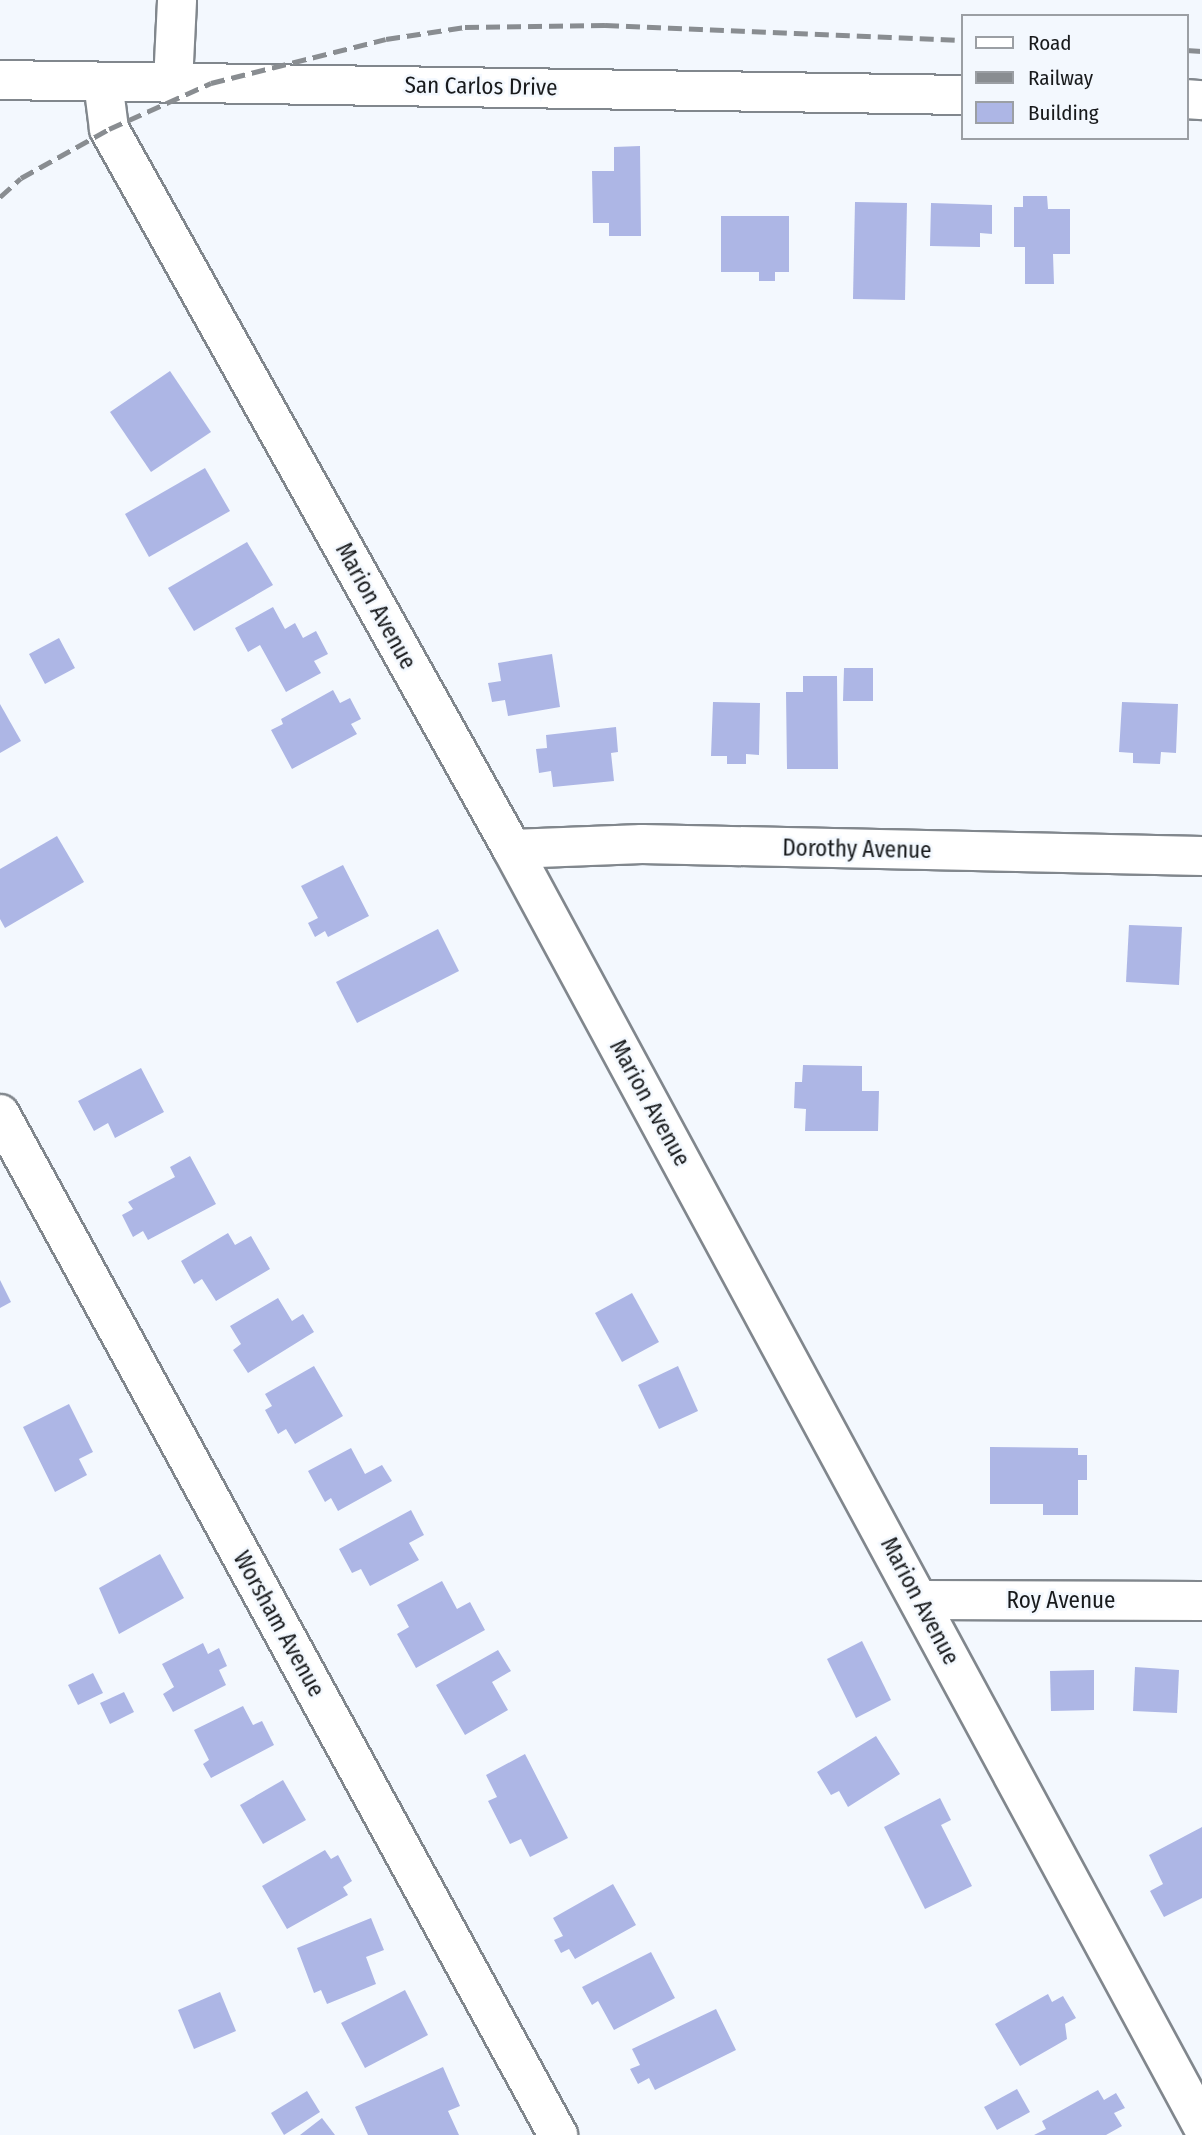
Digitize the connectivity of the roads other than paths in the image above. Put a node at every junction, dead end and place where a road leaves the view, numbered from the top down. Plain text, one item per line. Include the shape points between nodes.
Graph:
1 (177, 0) edge
2 (0, 80) edge
3 (103, 82) junction
4 (173, 83) junction
5 (960, 95) edge
6 (512, 849) junction
7 (1202, 856) edge
8 (0, 1114) edge
9 (920, 1600) junction
10 (1202, 1601) edge
11 (1202, 2125) edge
12 (558, 2135) edge

1 - 4 street
2 - 3 street, San Carlos Drive
3 - 4 street, San Carlos Drive
3 - 6 street, Marion Avenue via 110,129
4 - 5 street, San Carlos Drive
6 - 7 street, Dorothy Avenue via 642,844
6 - 9 street, Marion Avenue
8 - 12 street, Worsham Avenue
9 - 10 street, Roy Avenue
9 - 11 street, Marion Avenue

